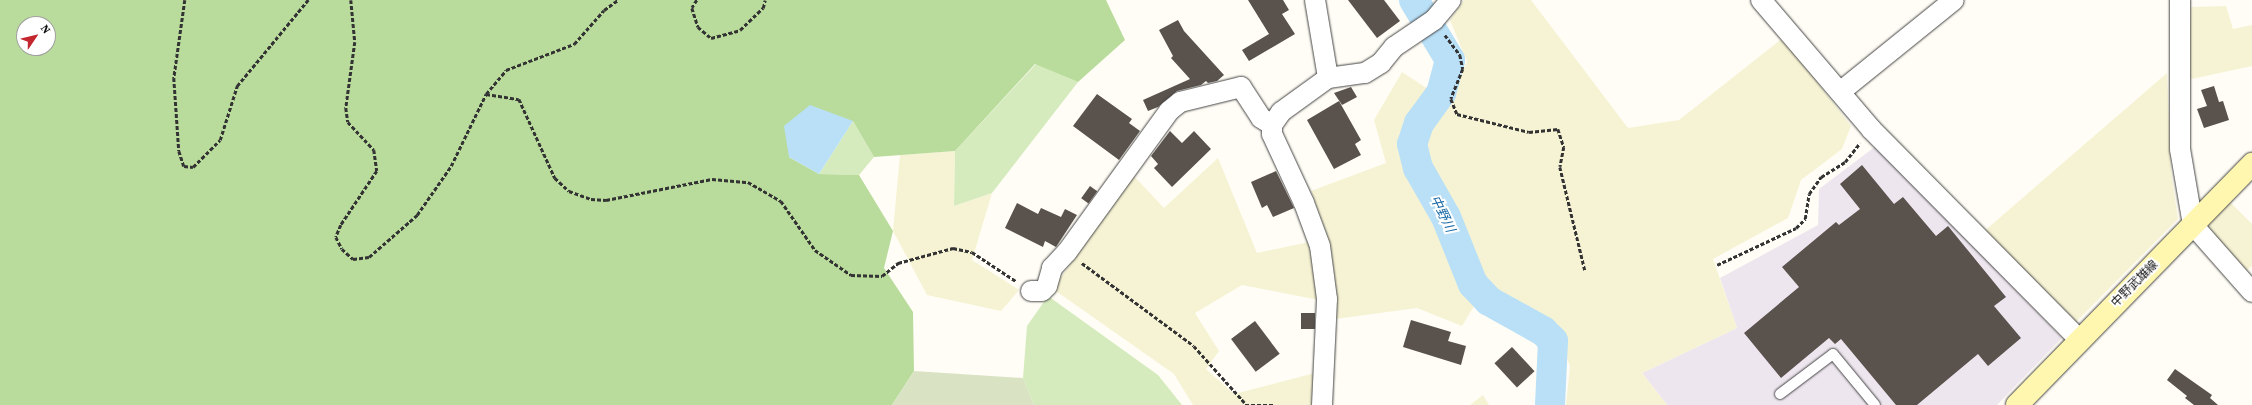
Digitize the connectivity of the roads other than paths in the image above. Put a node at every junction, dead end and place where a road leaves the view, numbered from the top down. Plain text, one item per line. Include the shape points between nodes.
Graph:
1 (1315, 0) edge
2 (1451, 0) edge
3 (1761, 0) edge
4 (1954, 0) edge
5 (2180, 0) edge
6 (1328, 78) junction
7 (1840, 92) junction
8 (1272, 125) junction
9 (2252, 164) edge
10 (2193, 225) junction
11 (1031, 291) road end
12 (2252, 292) edge
13 (2080, 340) junction
14 (1780, 394) dead end
15 (1322, 405) edge
16 (1875, 405) edge
17 (2017, 405) edge

1 - 6 street
2 - 6 street via 1428,25 1394,47 1381,63 1365,74
3 - 7 street
4 - 7 street
5 - 10 street via 2180,149
6 - 8 street via 1281,112
7 - 13 street via 1872,129
8 - 11 street via 1261,118 1242,87 1180,102 1169,111 1067,252 1052,268 1047,286 1042,291
8 - 15 street via 1272,134 1304,203 1320,246 1327,299
9 - 10 main road, 中野武雄線
10 - 12 street
10 - 13 main road, 中野武雄線
13 - 17 main road, 中野武雄線
14 - 16 lane via 1833,354

